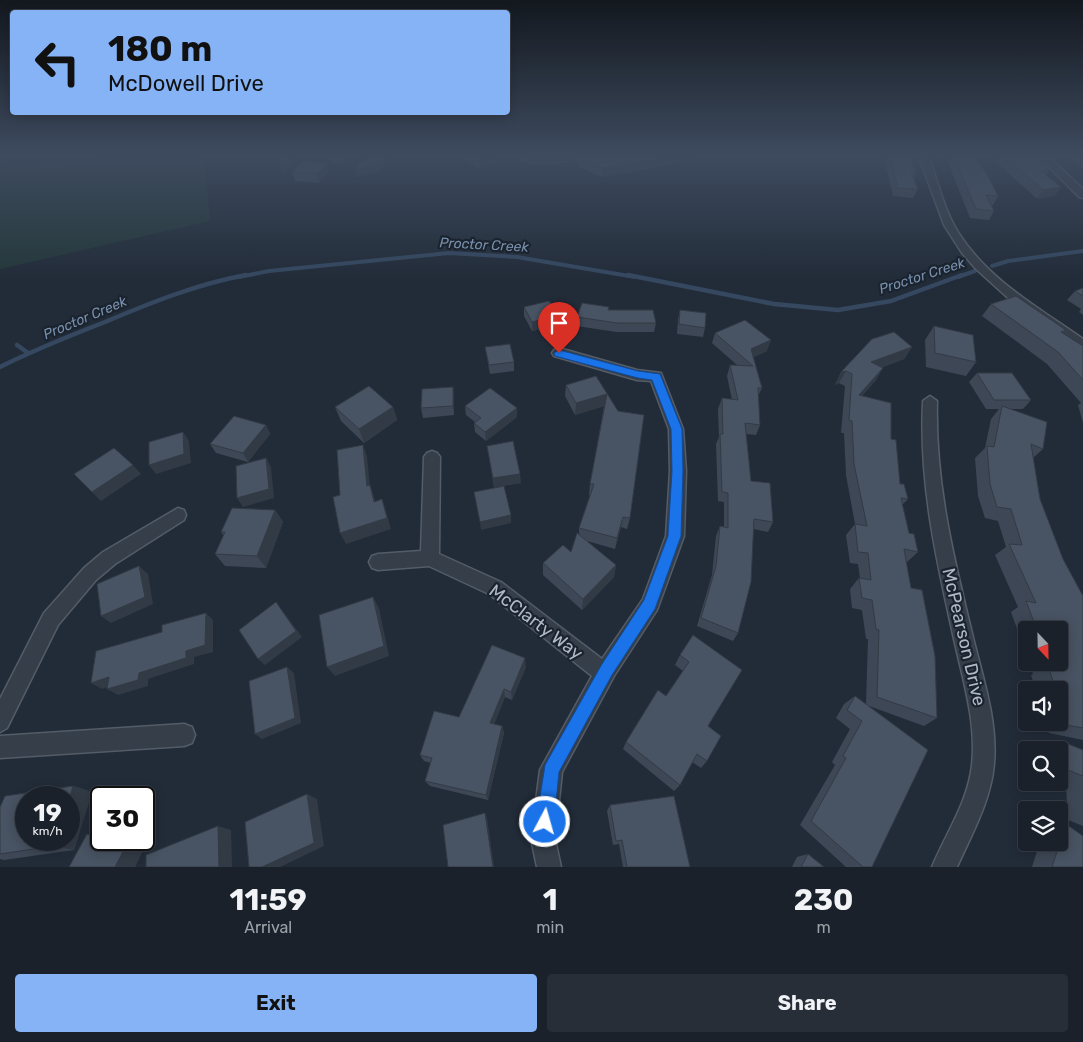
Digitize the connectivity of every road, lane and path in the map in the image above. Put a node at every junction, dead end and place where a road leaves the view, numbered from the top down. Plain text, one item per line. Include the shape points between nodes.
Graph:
1 (939, 197) edge
2 (1083, 345) edge
3 (559, 353) dead end
4 (930, 401) dead end
5 (432, 457) dead end
6 (178, 515) dead end
7 (430, 558) junction
8 (378, 562) dead end
9 (605, 674) junction
10 (0, 721) edge
11 (184, 735) dead end
12 (0, 747) edge
13 (549, 867) edge
14 (944, 867) edge

1 - 2 street via 952,231 965,249 1009,294
3 - 9 street via 638,375 656,376 676,429 675,536 650,604
4 - 14 street, McPearson Drive via 932,484 985,733 983,767 974,804
5 - 7 street
6 - 10 street via 109,558 90,574 51,619
7 - 8 street, McClarty Way
7 - 9 street, McClarty Way via 495,588
9 - 13 street via 551,770 543,840
11 - 12 street

